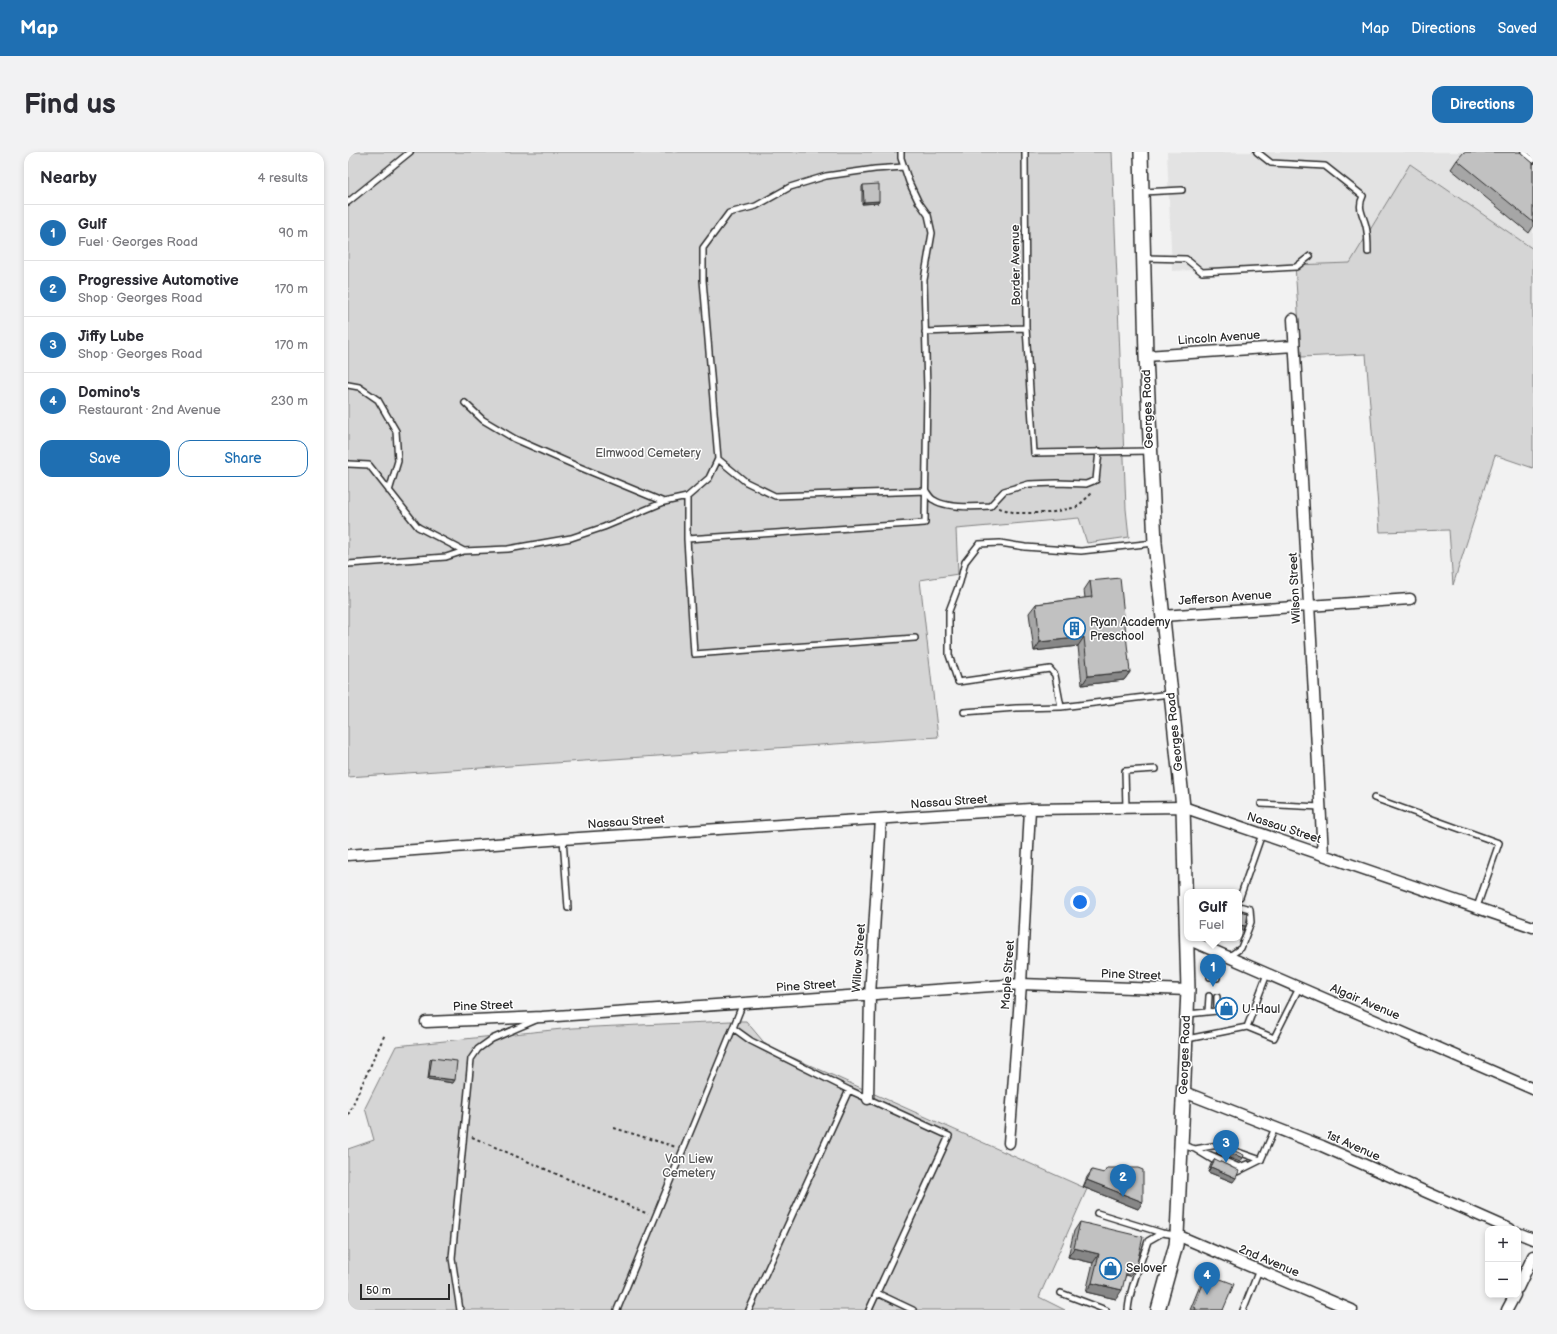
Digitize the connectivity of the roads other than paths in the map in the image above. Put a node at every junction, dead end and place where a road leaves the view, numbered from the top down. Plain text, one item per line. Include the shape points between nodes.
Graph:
1 (410, 152) edge
2 (901, 152) edge
3 (1024, 152) edge
4 (1140, 152) edge
5 (1257, 152) edge
6 (1524, 152) edge
7 (1533, 160) edge
8 (904, 167) junction
9 (1182, 190) dead end
10 (1142, 192) junction
11 (348, 202) edge
12 (1368, 252) dead end
13 (1310, 256) dead end
14 (1144, 258) junction
15 (1293, 319) dead end
16 (1026, 328) junction
17 (925, 332) junction
18 (1294, 346) junction
19 (1146, 356) junction
20 (348, 386) edge
21 (465, 403) dead end
22 (1099, 451) junction
23 (1150, 451) junction
24 (718, 459) junction
25 (348, 464) edge
26 (389, 491) junction
27 (926, 491) junction
28 (687, 497) junction
29 (664, 502) junction
30 (688, 539) junction
31 (1155, 543) junction
32 (464, 551) junction
33 (348, 564) edge
34 (1410, 600) dead end
35 (1309, 606) junction
36 (1162, 616) junction
37 (915, 638) dead end
38 (1171, 694) junction
39 (1062, 707) junction
40 (964, 712) dead end
41 (1156, 768) dead end
42 (1374, 798) dead end
43 (1261, 804) dead end
44 (1320, 806) junction
45 (1182, 807) junction
46 (1126, 808) junction
47 (1030, 809) junction
48 (881, 820) junction
49 (1262, 834) junction
50 (563, 839) junction
51 (1323, 854) junction
52 (348, 855) edge
53 (1186, 889) edge
54 (1242, 891) edge
55 (1242, 907) edge
56 (568, 908) dead end
57 (1477, 908) junction
58 (1533, 927) edge
59 (1187, 941) edge
60 (1192, 941) edge
61 (1215, 951) junction
62 (1228, 957) junction
63 (1214, 970) junction
64 (1267, 974) junction
65 (1210, 977) dead end
66 (1217, 978) dead end
67 (1021, 984) junction
68 (1299, 988) junction
69 (1188, 990) junction
70 (870, 994) junction
71 (1209, 996) dead end
72 (1218, 997) dead end
73 (743, 1003) junction
74 (1208, 1012) junction
75 (1187, 1014) junction
76 (542, 1017) junction
77 (426, 1022) dead end
78 (1247, 1027) junction
79 (733, 1028) junction
80 (1186, 1039) junction
81 (1533, 1089) edge
82 (849, 1090) junction
83 (1184, 1092) junction
84 (868, 1099) junction
85 (1275, 1128) junction
86 (1009, 1143) dead end
87 (1182, 1145) junction
88 (1195, 1150) junction
89 (1261, 1160) junction
90 (1097, 1213) dead end
91 (1503, 1226) edge
92 (1162, 1233) junction
93 (1521, 1234) edge
94 (1177, 1236) junction
95 (1533, 1239) edge
96 (1533, 1256) edge
97 (1259, 1270) junction
98 (1521, 1282) edge
99 (877, 1293) junction
100 (1061, 1293) dead end
101 (1513, 1298) edge
102 (460, 1310) edge
103 (617, 1310) edge
104 (748, 1310) edge
105 (869, 1310) edge
106 (913, 1310) edge
107 (1106, 1310) edge
108 (1128, 1310) edge
109 (1158, 1310) edge
110 (1243, 1310) edge
111 (1352, 1310) edge
112 (1507, 1310) edge

1 - 11 lane
2 - 8 lane
3 - 16 lane, Border Avenue
4 - 10 street, Georges Road
5 - 12 lane via 1271,163 1325,166 1363,196 1359,203 1366,227
6 - 7 lane
8 - 17 lane via 918,201 928,214 932,233 924,280
8 - 24 lane via 826,176 790,187 756,206 729,213 703,248 703,280
9 - 10 lane
10 - 14 street, Georges Road
13 - 14 lane via 1296,268 1202,272 1186,259
14 - 19 street, Georges Road
15 - 18 street, Wilson Street
16 - 17 lane
16 - 22 lane, Border Avenue via 1034,453
17 - 27 lane
18 - 19 street, Lincoln Avenue
18 - 35 street, Wilson Street
19 - 23 street, Georges Road
20 - 26 lane via 359,387 378,400 396,431 398,461
21 - 29 lane via 483,420 515,439
22 - 23 lane
22 - 27 lane via 1096,480 1086,484 1029,484 1004,491 990,506 955,506 934,501
23 - 31 street, Georges Road
24 - 27 lane via 746,482 775,496
24 - 28 lane via 709,478
25 - 26 lane via 369,465
26 - 32 lane via 418,527
27 - 30 lane via 925,523
28 - 29 lane
28 - 30 lane
29 - 32 lane via 570,538 508,549
30 - 37 lane via 694,654
31 - 36 street, Georges Road
31 - 39 lane via 1081,551 1000,543 979,544 965,562 949,611 949,655 958,682 1050,668 1054,674
32 - 33 lane via 446,557
34 - 35 street, Jefferson Avenue
35 - 36 street, Jefferson Avenue
35 - 44 street, Wilson Street
36 - 38 street, Georges Road
38 - 39 lane
38 - 45 street, Georges Road
39 - 40 lane
41 - 46 lane via 1125,771
42 - 57 lane via 1499,843
43 - 44 lane
44 - 51 street, Wilson Street
45 - 46 street, Nassau Street
45 - 49 street, Nassau Street
45 - 53 street, Georges Road
46 - 47 street, Nassau Street
47 - 48 street, Nassau Street
47 - 67 street, Maple Street
48 - 50 street, Nassau Street
48 - 70 street, Willow Street
49 - 51 street, Nassau Street
49 - 54 lane
50 - 52 street, Nassau Street
50 - 56 lane
51 - 57 street, Nassau Street
55 - 62 lane via 1250,909 1251,922 1241,948
57 - 58 street, Nassau Street
59 - 69 street, Georges Road
60 - 61 street, Algair Avenue
61 - 62 street, Algair Avenue
61 - 63 lane
62 - 64 street, Algair Avenue
63 - 65 lane via 1210,970
63 - 66 lane via 1218,970
64 - 68 street, Algair Avenue
64 - 78 lane
67 - 69 street, Pine Street
67 - 70 street, Pine Street
67 - 86 street, Maple Street
68 - 78 lane via 1274,1038
68 - 81 street, Algair Avenue
69 - 75 street, Georges Road
70 - 73 street, Pine Street
70 - 84 street, Willow Street
71 - 74 lane
72 - 74 lane via 1217,1012
73 - 76 street, Pine Street
73 - 79 lane
74 - 75 lane
75 - 80 street, Georges Road
76 - 77 street, Pine Street
76 - 102 lane via 492,1039 478,1049 471,1059 452,1258
78 - 80 lane
79 - 82 lane via 751,1041
79 - 103 lane
80 - 83 street, Georges Road
82 - 84 lane
82 - 104 lane
83 - 85 street, 1st Avenue
83 - 87 street, Georges Road
84 - 99 lane via 949,1136
85 - 89 lane
85 - 91 street, 1st Avenue via 1322,1146
87 - 88 lane
87 - 94 street, Georges Road
88 - 89 lane via 1218,1145
88 - 89 lane via 1239,1167
90 - 92 lane
92 - 94 lane
92 - 108 lane via 1148,1241
93 - 95 street
94 - 97 street, 2nd Avenue
94 - 109 street, Georges Road
96 - 98 street
97 - 110 lane
97 - 111 street, 2nd Avenue
99 - 105 lane
99 - 106 lane
100 - 107 lane
101 - 112 street

